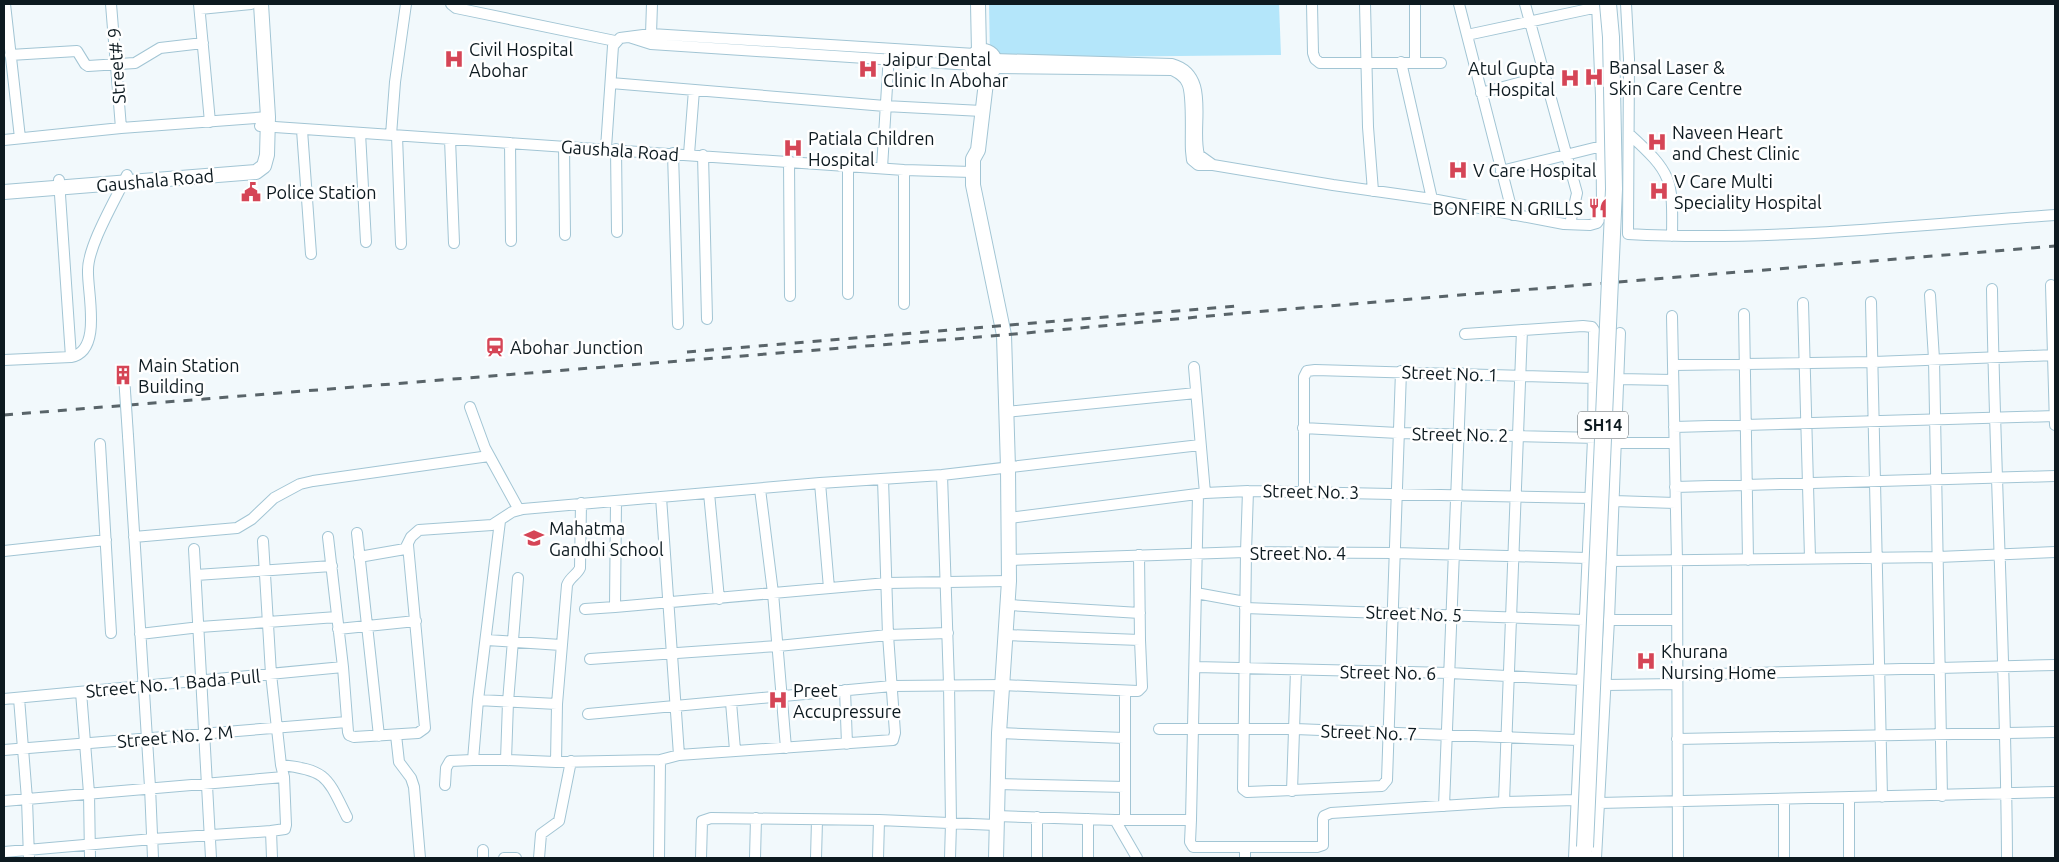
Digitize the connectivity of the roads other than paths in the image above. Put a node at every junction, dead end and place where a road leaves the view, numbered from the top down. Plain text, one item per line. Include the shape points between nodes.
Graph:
1 (5, 4) edge
2 (111, 4) edge
3 (252, 4) edge
4 (261, 4) edge
5 (406, 4) edge
6 (451, 4) edge
7 (652, 4) edge
8 (978, 4) edge
9 (986, 4) edge
10 (1312, 4) edge
11 (1365, 4) edge
12 (1415, 4) edge
13 (1458, 4) edge
14 (1525, 4) edge
15 (1626, 4) edge
16 (1601, 5) edge
17 (200, 6) edge
18 (1583, 7) edge
19 (1529, 21) junction
20 (5, 25) edge
21 (651, 34) junction
22 (1467, 35) junction
23 (628, 36) junction
24 (616, 41) junction
25 (203, 43) junction
26 (10, 55) junction
27 (889, 55) junction
28 (983, 62) junction
29 (1402, 62) junction
30 (1415, 62) junction
31 (1365, 63) junction
32 (1441, 63) dead end
33 (115, 64) junction
34 (1544, 76) junction
35 (611, 83) junction
36 (694, 90) junction
37 (1481, 94) junction
38 (885, 106) junction
39 (978, 111) junction
40 (210, 122) junction
41 (264, 122) junction
42 (121, 128) junction
43 (302, 130) junction
44 (360, 133) junction
45 (1629, 134) junction
46 (394, 135) junction
47 (20, 138) junction
48 (450, 139) junction
49 (4, 140) edge
50 (510, 142) junction
51 (564, 146) junction
52 (1602, 146) junction
53 (611, 149) junction
54 (673, 153) junction
55 (1566, 153) junction
56 (689, 154) junction
57 (703, 155) junction
58 (789, 161) junction
59 (972, 165) junction
60 (848, 166) junction
61 (882, 168) junction
62 (904, 170) junction
63 (1501, 170) junction
64 (126, 179) junction
65 (4, 184) edge
66 (60, 184) junction
67 (1373, 191) junction
68 (4, 192) edge
69 (1432, 199) junction
70 (1513, 215) junction
71 (2055, 215) edge
72 (1597, 223) junction
73 (1570, 224) junction
74 (617, 232) dead end
75 (1628, 234) junction
76 (565, 235) dead end
77 (1672, 236) junction
78 (366, 242) dead end
79 (511, 242) dead end
80 (454, 243) dead end
81 (401, 244) dead end
82 (311, 254) dead end
83 (2051, 285) dead end
84 (1992, 289) dead end
85 (848, 294) dead end
86 (1930, 295) dead end
87 (790, 296) dead end
88 (1803, 302) dead end
89 (1871, 302) dead end
90 (904, 304) dead end
91 (1744, 314) dead end
92 (1672, 316) dead end
93 (707, 320) dead end
94 (678, 324) dead end
95 (1522, 330) junction
96 (1620, 332) dead end
97 (1465, 334) dead end
98 (2054, 355) edge
99 (72, 357) junction
100 (1993, 357) junction
101 (4, 360) edge
102 (1934, 360) junction
103 (1874, 362) junction
104 (1806, 363) junction
105 (1745, 364) junction
106 (1673, 365) junction
107 (1194, 367) dead end
108 (1400, 371) junction
109 (1461, 373) junction
110 (1520, 375) junction
111 (124, 376) dead end
112 (1594, 378) junction
113 (1618, 379) junction
114 (1673, 380) junction
115 (1196, 393) junction
116 (470, 407) dead end
117 (1006, 412) junction
118 (2055, 416) edge
119 (1996, 418) junction
120 (1935, 419) junction
121 (1875, 420) junction
122 (1806, 424) junction
123 (1746, 425) junction
124 (2055, 425) edge
125 (1674, 427) junction
126 (1303, 428) junction
127 (1398, 433) junction
128 (1460, 434) junction
129 (1520, 436) junction
130 (1593, 439) junction
131 (1616, 439) junction
132 (100, 444) dead end
133 (1674, 444) junction
134 (1200, 445) junction
135 (489, 456) junction
136 (1008, 468) junction
137 (942, 475) junction
138 (2055, 476) edge
139 (1997, 478) junction
140 (883, 479) junction
141 (1936, 480) junction
142 (1876, 481) junction
143 (820, 483) junction
144 (1808, 483) junction
145 (1747, 485) junction
146 (1675, 487) junction
147 (760, 489) junction
148 (1248, 491) junction
149 (1304, 491) junction
150 (1396, 492) junction
151 (709, 493) junction
152 (1201, 494) junction
153 (1457, 494) junction
154 (1517, 496) junction
155 (661, 497) junction
156 (1614, 497) junction
157 (1590, 498) junction
158 (616, 501) junction
159 (581, 503) junction
160 (1675, 503) junction
161 (519, 510) junction
162 (1010, 518) junction
163 (500, 521) junction
164 (357, 533) dead end
165 (134, 537) junction
166 (328, 537) dead end
167 (106, 540) junction
168 (263, 541) dead end
169 (408, 545) junction
170 (194, 549) dead end
171 (4, 551) edge
172 (1246, 552) junction
173 (2055, 552) edge
174 (1196, 553) junction
175 (1394, 553) junction
176 (1455, 554) junction
177 (1139, 555) junction
178 (1998, 555) junction
179 (1514, 556) junction
180 (359, 557) junction
181 (1878, 557) junction
182 (1938, 557) junction
183 (1587, 558) junction
184 (1810, 558) junction
185 (1010, 560) junction
186 (1748, 560) junction
187 (1612, 561) junction
188 (1677, 561) junction
189 (332, 566) junction
190 (265, 571) junction
191 (196, 575) junction
192 (518, 578) dead end
193 (947, 581) junction
194 (1009, 581) junction
195 (887, 583) junction
196 (829, 588) junction
197 (773, 593) junction
198 (1196, 593) junction
199 (719, 599) junction
200 (669, 602) junction
201 (1008, 605) junction
202 (1245, 605) junction
203 (615, 607) junction
204 (585, 609) dead end
205 (1392, 612) junction
206 (1140, 613) junction
207 (1452, 615) junction
208 (337, 617) junction
209 (1511, 617) junction
210 (1584, 620) junction
211 (1609, 620) junction
212 (1677, 620) junction
213 (416, 621) junction
214 (268, 624) junction
215 (366, 626) junction
216 (200, 628) junction
217 (338, 629) junction
218 (111, 633) dead end
219 (948, 633) junction
220 (140, 634) junction
221 (888, 635) junction
222 (1006, 635) junction
223 (487, 640) junction
224 (1140, 640) junction
225 (512, 642) junction
226 (562, 645) junction
227 (778, 646) junction
228 (674, 653) junction
229 (590, 659) dead end
230 (2055, 665) edge
231 (2002, 666) junction
232 (343, 667) junction
233 (1195, 667) junction
234 (1940, 668) junction
235 (1246, 669) junction
236 (1296, 670) junction
237 (1880, 670) junction
238 (1389, 672) junction
239 (1450, 673) junction
240 (271, 674) junction
241 (1509, 676) junction
242 (201, 680) junction
243 (1581, 680) junction
244 (1677, 680) junction
245 (950, 684) junction
246 (1002, 685) junction
247 (1606, 685) junction
248 (892, 686) junction
249 (143, 687) junction
250 (845, 690) junction
251 (1125, 691) junction
252 (81, 692) junction
253 (782, 696) junction
254 (19, 698) junction
255 (4, 699) edge
256 (478, 700) junction
257 (508, 702) junction
258 (731, 702) junction
259 (557, 704) junction
260 (677, 707) junction
261 (588, 714) dead end
262 (347, 722) junction
263 (278, 727) junction
264 (1159, 729) dead end
265 (1193, 729) junction
266 (1244, 729) junction
267 (1295, 729) junction
268 (2006, 732) junction
269 (2055, 732) edge
270 (999, 733) junction
271 (205, 734) junction
272 (1388, 734) junction
273 (1942, 734) junction
274 (396, 735) junction
275 (1447, 735) junction
276 (1881, 735) junction
277 (379, 736) junction
278 (1507, 737) junction
279 (1124, 738) junction
280 (146, 739) junction
281 (1578, 740) junction
282 (1677, 740) junction
283 (86, 744) junction
284 (847, 744) junction
285 (786, 748) junction
286 (23, 749) junction
287 (4, 750) edge
288 (735, 750) junction
289 (679, 755) junction
290 (473, 760) junction
291 (506, 760) junction
292 (660, 760) junction
293 (556, 762) junction
294 (571, 762) junction
295 (281, 765) junction
296 (284, 777) junction
297 (208, 784) junction
298 (997, 784) junction
299 (445, 785) dead end
300 (150, 787) junction
301 (1125, 787) junction
302 (1292, 791) junction
303 (2055, 792) edge
304 (89, 793) junction
305 (2006, 793) junction
306 (1942, 796) junction
307 (1882, 797) junction
308 (1848, 798) junction
309 (27, 799) junction
310 (1784, 799) junction
311 (1575, 800) junction
312 (4, 801) edge
313 (1504, 802) junction
314 (1677, 802) junction
315 (1599, 803) junction
316 (1444, 806) junction
317 (347, 816) dead end
318 (1037, 817) junction
319 (756, 818) junction
320 (1088, 819) junction
321 (817, 820) junction
322 (879, 820) junction
323 (996, 820) junction
324 (1120, 820) junction
325 (1190, 820) junction
326 (951, 823) junction
327 (270, 831) junction
328 (210, 835) junction
329 (152, 839) junction
330 (90, 845) junction
331 (1245, 847) junction
332 (4, 852) edge
333 (29, 854) edge
334 (1585, 856) edge
335 (90, 858) edge
336 (153, 858) edge
337 (211, 858) edge
338 (272, 858) edge
339 (420, 858) edge
340 (504, 858) edge
341 (516, 858) edge
342 (539, 858) edge
343 (659, 858) edge
344 (701, 858) edge
345 (755, 858) edge
346 (816, 858) edge
347 (878, 858) edge
348 (950, 858) edge
349 (996, 858) edge
350 (1037, 858) edge
351 (1088, 858) edge
352 (1137, 858) edge
353 (1245, 858) edge
354 (1678, 858) edge
355 (1784, 858) edge
356 (1848, 858) edge
357 (2007, 858) edge

1 - 20 street
2 - 33 street, Street# 9
3 - 17 street
3 - 41 main road
4 - 41 main road
5 - 46 street via 395,82
6 - 24 street via 456,8
7 - 21 street
8 - 28 main road
9 - 28 main road
10 - 31 street via 1315,59 1320,63
11 - 31 street
12 - 30 street
13 - 22 street
14 - 19 street
15 - 45 street
16 - 18 street
16 - 52 street
16 - 334 main road, SH14, bridge via 1611,37 1614,189
17 - 25 street
18 - 19 street
19 - 22 street
19 - 34 street
20 - 26 street
21 - 23 street
21 - 27 street
22 - 37 street
23 - 24 street
23 - 27 street via 651,44
24 - 35 street
25 - 33 street via 160,48 139,62
25 - 40 street
26 - 33 street via 77,51 86,65
26 - 47 street
27 - 28 street
27 - 38 street
28 - 39 main road
28 - 67 street via 1181,66 1190,74 1198,150 1203,159 1214,166
29 - 30 street
29 - 31 street
29 - 69 street
30 - 32 street
31 - 67 street
33 - 42 street, Street# 9
34 - 37 street
34 - 55 street
35 - 36 street
35 - 53 street
36 - 38 street
36 - 56 street
37 - 63 street
38 - 39 street
38 - 61 street
39 - 59 main road via 969,149
40 - 41 street
40 - 42 street
41 - 43 street, Gaushala Road
41 - 64 main road, Gaushala Road via 264,166 256,172
42 - 47 street
43 - 44 street, Gaushala Road
43 - 82 street
44 - 46 street, Gaushala Road
44 - 78 street
45 - 75 street
45 - 77 street via 1667,175 1673,200
46 - 48 street, Gaushala Road
46 - 81 street
47 - 49 street
48 - 50 street, Gaushala Road
48 - 80 street
50 - 51 street, Gaushala Road
50 - 79 street
51 - 53 street, Gaushala Road
51 - 76 street
52 - 55 street
52 - 72 street via 1602,203
53 - 54 street, Gaushala Road
53 - 74 street
54 - 56 street, Gaushala Road
54 - 94 street
55 - 63 street
55 - 73 street via 1577,193
56 - 57 street, Gaushala Road
57 - 58 street, Gaushala Road
57 - 93 street
58 - 60 street, Gaushala Road
58 - 87 street
59 - 62 street, Gaushala Road
59 - 117 main road via 975,202 1004,335
60 - 61 street, Gaushala Road
60 - 85 street
61 - 62 street, Gaushala Road
62 - 90 street
63 - 70 street
64 - 66 main road, Gaushala Road
64 - 99 street via 99,232 90,259 90,337 80,354
65 - 66 main road, Gaushala Road
66 - 68 main road, Gaushala Road
66 - 99 street
67 - 69 street
69 - 70 street
70 - 73 street
71 - 77 street via 1825,232
72 - 73 street
72 - 75 street
75 - 77 street
83 - 98 street
84 - 100 street
86 - 102 street
88 - 104 street
89 - 103 street
91 - 105 street
92 - 106 street
95 - 97 street
95 - 110 street
95 - 112 street via 1592,327
96 - 113 street
98 - 100 street
98 - 118 street
99 - 101 street
100 - 102 street
100 - 119 street
102 - 103 street
102 - 120 street
103 - 104 street
103 - 121 street
104 - 105 street
104 - 122 street
105 - 106 street
105 - 123 street
106 - 114 street
107 - 115 street
108 - 109 street, Street No. 1
108 - 126 street, Street No. 1 via 1307,371 1304,377
108 - 127 street
109 - 110 street, Street No. 1
109 - 128 street
110 - 112 street, Street No. 1
110 - 129 street
111 - 165 street, bridge
112 - 130 street
113 - 114 street
113 - 131 street
114 - 125 street
115 - 117 street
115 - 134 street
116 - 135 street
117 - 136 main road
118 - 119 street
118 - 124 street
119 - 120 street
119 - 139 street
120 - 121 street
120 - 141 street
121 - 122 street
121 - 142 street
122 - 123 street
122 - 144 street
123 - 125 street
123 - 145 street
125 - 133 street
126 - 127 street, Street No. 2
126 - 149 street
127 - 128 street, Street No. 2
127 - 150 street
128 - 129 street, Street No. 2
128 - 153 street
129 - 130 street, Street No. 2
129 - 154 street
130 - 131 street, Street No. 2
130 - 157 street
131 - 133 street, Street No. 2
131 - 156 street
132 - 167 street
133 - 146 street
134 - 136 street
134 - 152 street
135 - 161 street
135 - 165 street via 313,481 274,498 237,528
136 - 137 street
136 - 162 main road
137 - 140 street
137 - 193 street
138 - 139 street
139 - 141 street
139 - 178 street
140 - 143 street
140 - 195 street
141 - 142 street
141 - 182 street
142 - 144 street
142 - 181 street
143 - 147 street
143 - 196 street
144 - 145 street
144 - 184 street
145 - 146 street
145 - 186 street
146 - 160 street
147 - 151 street
147 - 197 street
148 - 149 street, Street No. 3
148 - 152 street, Street No. 3
148 - 172 street
149 - 150 street, Street No. 3
150 - 153 street, Street No. 3
150 - 175 street
151 - 155 street
151 - 199 street
152 - 162 street, Street No. 3
152 - 174 street
153 - 154 street, Street No. 3
153 - 176 street
154 - 157 street, Street No. 3
154 - 179 street
155 - 158 street
155 - 200 street
156 - 157 street, Street No. 3
156 - 160 street, Street No. 3
156 - 187 street
157 - 183 street
158 - 159 street
158 - 203 street
159 - 161 street
159 - 226 street via 580,568 567,584
160 - 188 street
161 - 163 street
162 - 185 main road
163 - 169 street via 487,526 419,530
163 - 223 street
164 - 180 street
165 - 220 street
166 - 189 street
167 - 171 street
167 - 218 street
168 - 190 street
169 - 180 street via 399,551
169 - 213 street
170 - 191 street
172 - 174 street, Street No. 4
172 - 175 street, Street No. 4
172 - 202 street
173 - 178 street
174 - 177 street, Street No. 4
174 - 198 street
175 - 176 street, Street No. 4
175 - 205 street
176 - 179 street, Street No. 4
176 - 207 street
177 - 185 street, Street No. 4
177 - 206 street
178 - 182 street
178 - 231 street
179 - 183 street, Street No. 4
179 - 209 street
180 - 215 street
181 - 182 street
181 - 184 street
181 - 237 street
182 - 234 street
183 - 210 street
184 - 186 street
185 - 194 main road
186 - 188 street
187 - 188 street
187 - 211 street
188 - 212 street
189 - 190 street
189 - 208 street
190 - 191 street
190 - 214 street
191 - 216 street
192 - 225 street
193 - 194 street
193 - 195 street
193 - 219 street
194 - 201 main road
195 - 196 street
195 - 221 street
196 - 197 street
197 - 199 street
197 - 227 street
198 - 202 street, Street No. 5
198 - 233 street
199 - 200 street
200 - 203 street
200 - 228 street
201 - 206 street
201 - 222 main road
202 - 205 street, Street No. 5
202 - 235 street
203 - 204 street
205 - 207 street, Street No. 5
205 - 238 street
206 - 224 street
207 - 209 street, Street No. 5
207 - 239 street
208 - 214 street
208 - 217 street
209 - 210 street, Street No. 5
209 - 241 street
210 - 243 street
211 - 212 street
211 - 247 street
212 - 244 street
213 - 215 street
213 - 274 street via 426,723 422,731
214 - 216 street
214 - 240 street
215 - 217 street
215 - 277 street
216 - 220 street
216 - 242 street
217 - 232 street
219 - 221 street
219 - 245 street
220 - 249 street
221 - 227 street
221 - 248 street
222 - 224 street
222 - 246 main road
223 - 225 street
223 - 256 street
224 - 251 street via 1142,687 1138,691
225 - 226 street
225 - 257 street
226 - 259 street
227 - 228 street
227 - 253 street
228 - 229 street
228 - 260 street
230 - 231 street
231 - 234 street
231 - 268 street
232 - 240 street, Street No. 1 Bada Pull
232 - 262 street
233 - 235 street, Street No. 6
233 - 265 street
234 - 237 street
234 - 273 street
235 - 236 street, Street No. 6
235 - 266 street
236 - 238 street, Street No. 6
236 - 267 street
237 - 244 street
237 - 276 street
238 - 239 street, Street No. 6
238 - 272 street
239 - 241 street, Street No. 6
239 - 275 street
240 - 242 street, Street No. 1 Bada Pull
240 - 263 street
241 - 243 street, Street No. 6
241 - 278 street
242 - 249 street, Street No. 1 Bada Pull
242 - 271 street
243 - 281 street
244 - 247 street
244 - 282 street
245 - 246 street
245 - 248 street
245 - 326 street
246 - 251 street
246 - 270 main road
247 - 315 street
248 - 250 street
248 - 284 street via 893,740
249 - 252 street, Street No. 1 Bada Pull
249 - 280 street
250 - 253 street
250 - 284 street
251 - 279 street
252 - 254 street, Street No. 1 Bada Pull
252 - 283 street
253 - 258 street
253 - 285 street
254 - 255 street, Street No. 1 Bada Pull
254 - 286 street
256 - 257 street
256 - 290 street
257 - 259 street
257 - 291 street
258 - 260 street
258 - 288 street
259 - 293 street
260 - 261 street
260 - 289 street
262 - 263 street, Street No. 2 M
262 - 277 street via 351,737
263 - 271 street, Street No. 2 M
263 - 295 street
264 - 265 street, Street No. 7
265 - 266 street, Street No. 7
265 - 325 street
266 - 267 street, Street No. 7
266 - 302 street via 1244,791
267 - 272 street, Street No. 7
267 - 302 street
268 - 269 street
268 - 273 street
268 - 305 street
270 - 279 street
270 - 298 main road
271 - 280 street, Street No. 2 M
271 - 297 street
272 - 275 street, Street No. 7
272 - 302 street via 1384,785
273 - 276 street
273 - 306 street
274 - 277 street
274 - 339 street via 400,762 414,787
275 - 278 street, Street No. 7
275 - 316 street
276 - 282 street
276 - 307 street
278 - 281 street, Street No. 7
278 - 313 street
279 - 301 street
280 - 283 street, Street No. 2 M
280 - 300 street
281 - 311 street
282 - 314 street
283 - 286 street, Street No. 2 M
283 - 304 street
284 - 285 street
285 - 288 street
286 - 287 street, Street No. 2 M
286 - 309 street
288 - 289 street
289 - 292 street
290 - 291 street
290 - 299 street via 450,762 446,768
291 - 293 street
292 - 294 street
292 - 343 street
293 - 294 street
294 - 342 street via 559,821 541,834
295 - 296 street
295 - 317 street via 304,767 321,775
296 - 297 street
296 - 327 street via 285,829
297 - 300 street
297 - 328 street
298 - 301 street
298 - 323 main road
300 - 304 street
300 - 329 street
301 - 324 street
303 - 305 street
304 - 309 street
304 - 330 street
305 - 306 street
305 - 357 street
306 - 307 street
307 - 308 street
308 - 310 street
308 - 356 street
309 - 312 street
309 - 333 street
310 - 314 street
310 - 355 street
311 - 313 street
311 - 334 street
313 - 316 street
314 - 315 street
314 - 354 street
315 - 334 street
316 - 331 street via 1331,813 1323,819 1322,846
318 - 320 street
318 - 323 street
318 - 350 street
319 - 321 street
319 - 344 street via 702,821
319 - 345 street
320 - 324 street
320 - 351 street
321 - 322 street
321 - 346 street
322 - 326 street
322 - 347 street
323 - 326 street
323 - 349 main road
324 - 325 street
324 - 352 street
325 - 331 street via 1193,847
326 - 348 street
327 - 328 street
327 - 338 street
328 - 329 street
328 - 337 street
329 - 330 street
329 - 336 street
330 - 333 street
330 - 335 street
331 - 353 street
332 - 333 street
340 - 341 street

